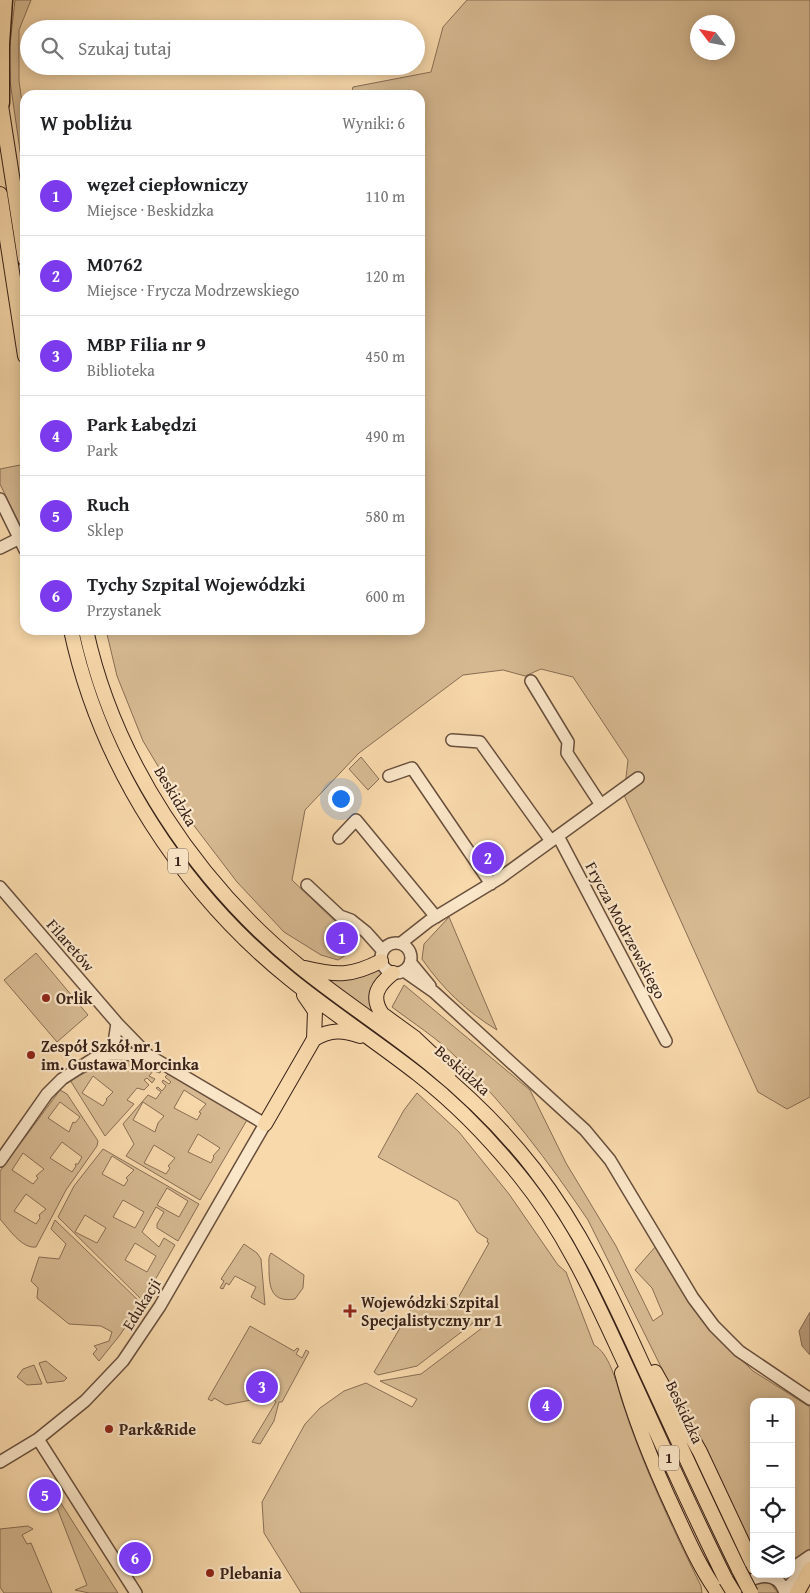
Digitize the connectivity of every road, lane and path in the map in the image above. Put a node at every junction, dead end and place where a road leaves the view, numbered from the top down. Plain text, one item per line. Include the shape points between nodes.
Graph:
1 (4, 0) edge
2 (0, 101) edge
3 (0, 194) edge
4 (20, 227) edge
5 (20, 324) edge
6 (0, 498) edge
7 (20, 538) joint
8 (0, 548) edge
9 (72, 635) edge
10 (88, 635) edge
11 (531, 681) dead end
12 (452, 740) dead end
13 (389, 776) dead end
14 (638, 778) dead end
15 (601, 805) junction
16 (339, 838) dead end
17 (554, 838) junction
18 (491, 884) junction
19 (307, 885) dead end
20 (0, 887) edge
21 (436, 917) junction
22 (393, 950) junction
23 (299, 967) junction
24 (402, 969) junction
25 (290, 980) junction
26 (117, 1023) junction
27 (314, 1039) junction
28 (666, 1040) dead end
29 (374, 1042) junction
30 (110, 1054) junction
31 (148, 1055) junction
32 (462, 1091) junction
33 (265, 1124) junction
34 (0, 1161) edge
35 (627, 1330) junction
36 (612, 1336) junction
37 (810, 1399) edge
38 (38, 1439) junction
39 (0, 1461) edge
40 (750, 1556) edge
41 (810, 1556) edge
42 (810, 1564) edge
43 (795, 1566) edge
44 (810, 1569) edge
45 (705, 1575) junction
46 (750, 1577) edge
47 (781, 1578) edge
48 (731, 1589) edge
49 (789, 1592) edge
50 (136, 1593) edge
51 (709, 1593) edge
52 (718, 1593) edge
53 (752, 1593) edge

1 - 2 highway
2 - 4 main road
3 - 5 main road
6 - 7 street
7 - 8 street
9 - 25 main road, Beskidzka / 1 via 85,682 105,734 141,806 165,843 215,907
10 - 23 main road, Beskidzka / 1 via 112,710 155,798 201,866 226,896
11 - 15 street via 568,742 567,753
12 - 17 street, Frycza Modrzewskiego via 480,742
13 - 18 street via 412,768
14 - 15 street
15 - 17 street
16 - 21 street via 356,820
17 - 18 street
17 - 28 street, Frycza Modrzewskiego
18 - 21 street
19 - 22 street via 340,916 351,920
20 - 26 street, Filaretów
21 - 22 street
22 - 23 main road via 353,973 342,975
22 - 24 street
22 - 24 street via 385,968
23 - 32 main road, Beskidzka / 1
24 - 32 main road via 380,984 376,991 377,1006 382,1014 436,1056
24 - 37 street via 434,992 585,1130 610,1160 693,1298 714,1326 739,1351
25 - 27 main road via 315,1011
25 - 29 main road, Beskidzka / 1
26 - 30 street
26 - 31 street, Filaretów
27 - 29 main road via 339,1031
27 - 33 main road
29 - 36 main road, Beskidzka / 1 via 453,1104 522,1178 562,1236
30 - 31 street, Filaretów
30 - 34 street, Filaretów via 93,1059 62,1079 47,1094
31 - 33 street, Filaretów
32 - 35 main road, Beskidzka / 1 via 512,1142 556,1198 594,1261
33 - 38 street, Edukacji via 135,1345 84,1401
35 - 40 main road via 688,1428
35 - 53 main road, Beskidzka / 1, bridge
36 - 45 main road via 634,1416
36 - 48 main road, Beskidzka / 1
38 - 39 street, Edukacji
38 - 50 street
41 - 43 street
42 - 49 street
44 - 49 main road
45 - 51 main road
45 - 52 main road
46 - 48 street
47 - 49 street

